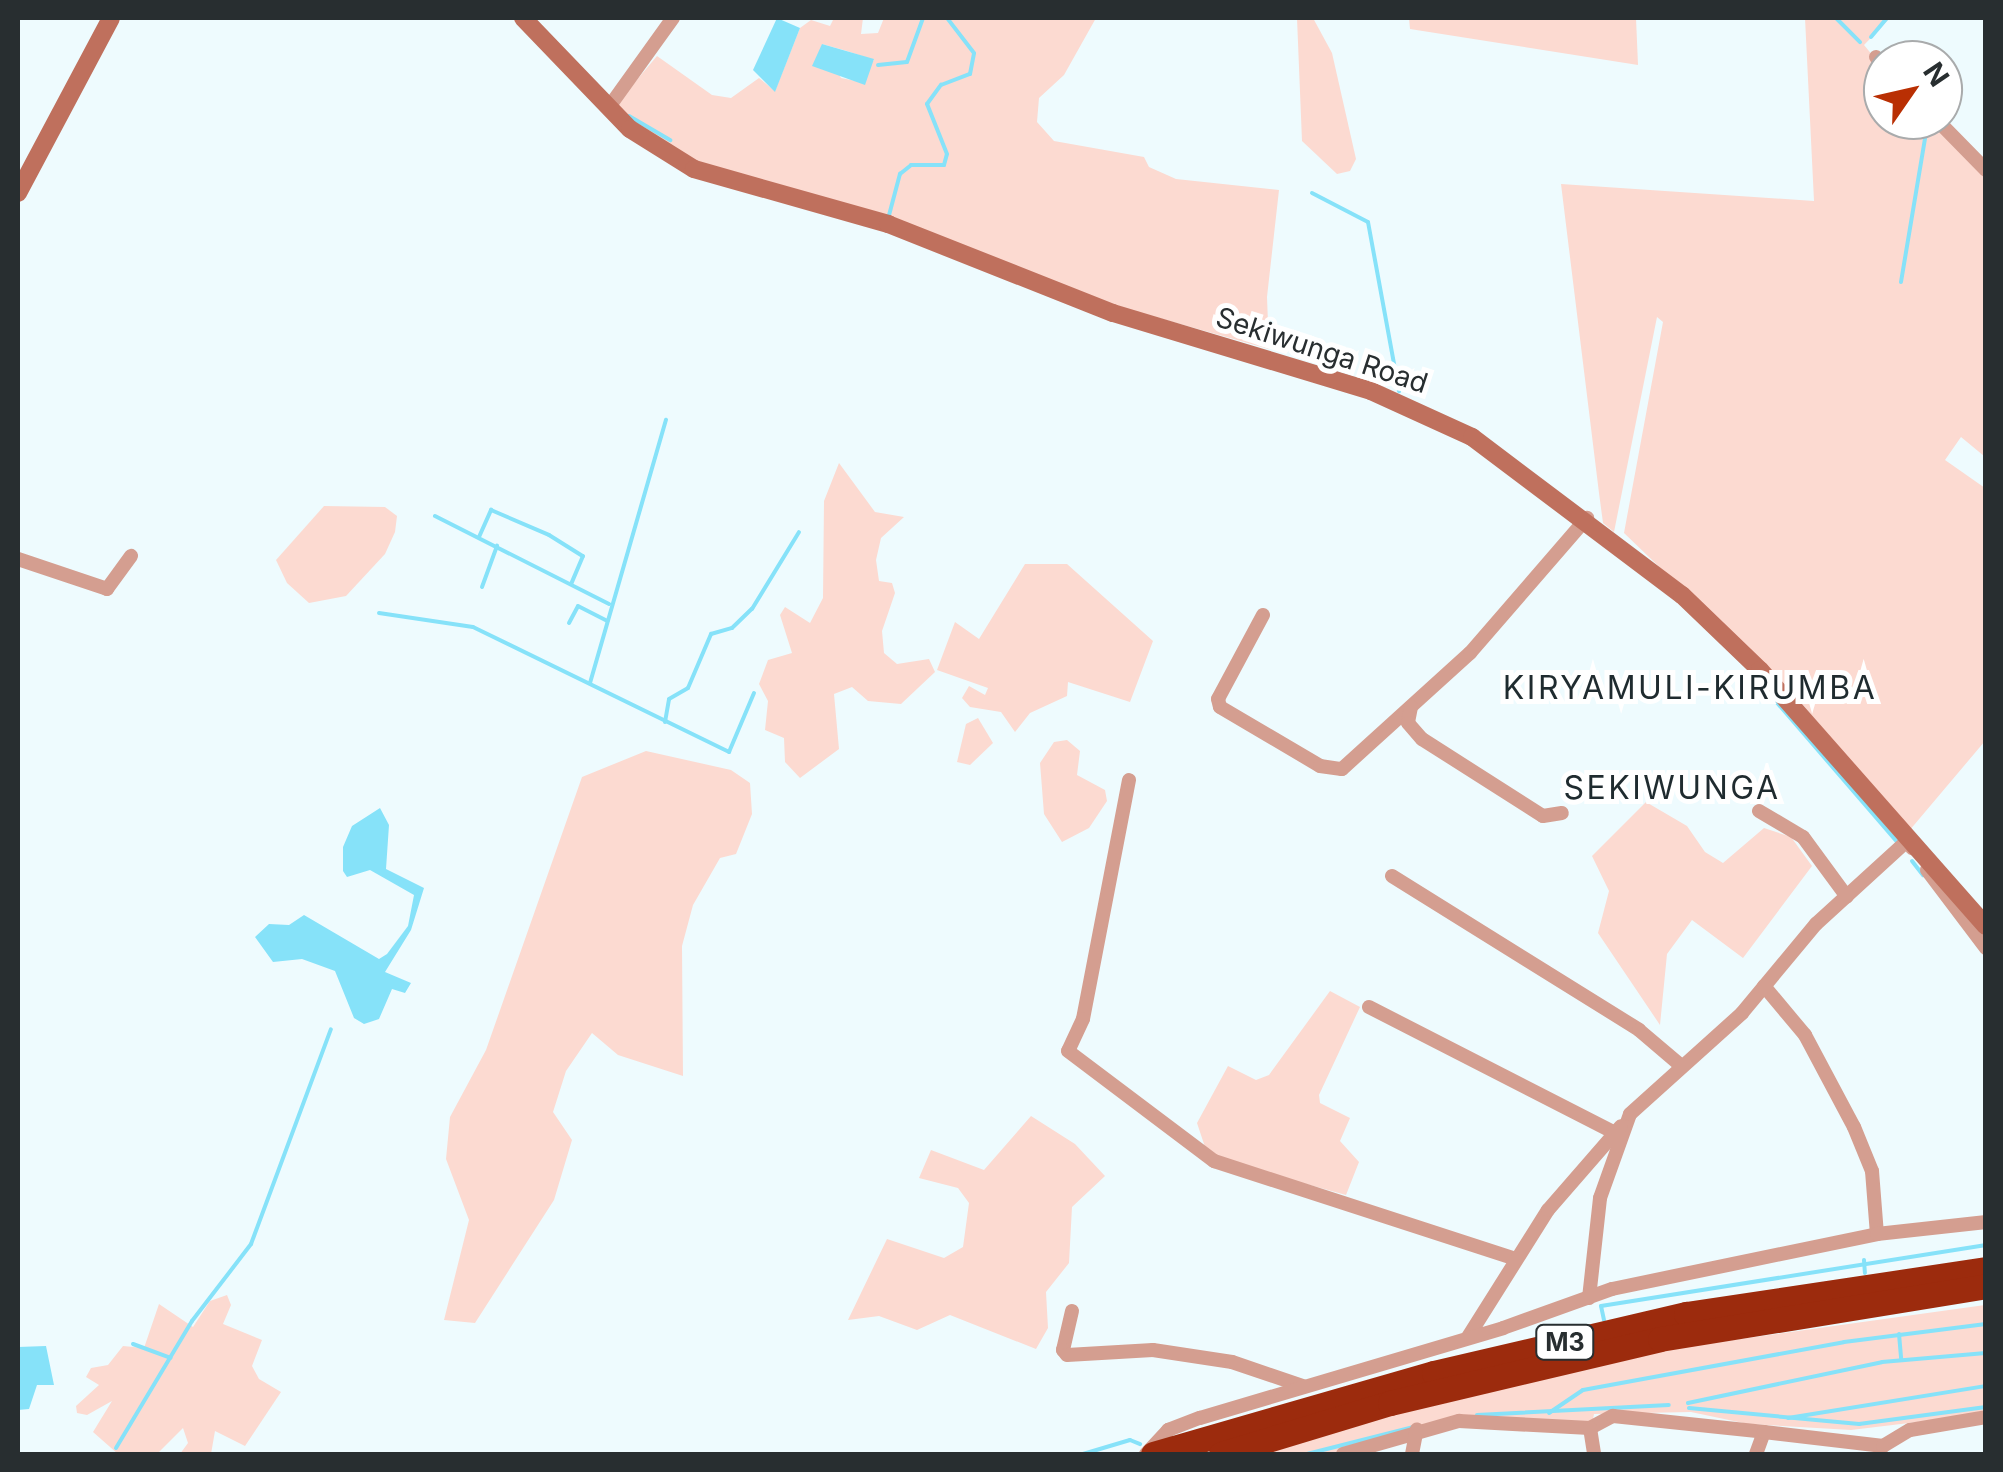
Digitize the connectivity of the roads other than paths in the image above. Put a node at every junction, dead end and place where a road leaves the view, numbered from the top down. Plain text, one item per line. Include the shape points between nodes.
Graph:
1 (112, 18) edge
2 (523, 18) edge
3 (673, 18) edge
4 (609, 107) junction
5 (1957, 140) edge
6 (1986, 170) edge
7 (18, 192) edge
8 (1587, 518) junction
9 (132, 556) dead end
10 (18, 559) edge
11 (1263, 615) dead end
12 (1416, 698) junction
13 (1129, 780) dead end
14 (1759, 811) dead end
15 (1562, 812) dead end
16 (1907, 841) junction
17 (1392, 876) dead end
18 (1846, 897) junction
19 (1986, 926) edge
20 (1986, 948) edge
21 (1764, 986) junction
22 (1369, 1007) dead end
23 (1679, 1064) junction
24 (1630, 1114) junction
25 (1615, 1133) junction
26 (1986, 1222) edge
27 (1877, 1234) junction
28 (1515, 1260) junction
29 (1986, 1269) edge
30 (1986, 1286) edge
31 (1589, 1298) junction
32 (1072, 1311) dead end
33 (1468, 1337) junction
34 (1304, 1386) junction
35 (1986, 1418) edge
36 (1590, 1428) junction
37 (1417, 1429) junction
38 (1764, 1432) junction
39 (1891, 1447) edge
40 (1149, 1454) edge
41 (1221, 1454) edge
42 (1343, 1454) edge
43 (1412, 1454) edge
44 (1594, 1454) edge
45 (1756, 1454) edge

1 - 7 main road
2 - 4 main road, Sekiwunga Road
3 - 4 street
4 - 8 main road, Sekiwunga Road via 694,169 888,224 1113,313 1426,414 1472,437
5 - 6 street
8 - 12 street via 1470,653
8 - 16 main road, Sekiwunga Road via 1649,565 1760,670
9 - 10 street via 108,589
11 - 12 street via 1218,699 1228,714 1320,766 1342,770
12 - 15 street via 1406,719 1422,739 1543,816
13 - 28 street via 1083,1019 1068,1052 1214,1162
14 - 18 street via 1815,849
16 - 18 street
16 - 19 main road, Sekiwunga Road
16 - 20 street
17 - 23 street via 1639,1030
18 - 21 street
21 - 23 street
21 - 27 street via 1805,1035 1854,1128 1872,1172
22 - 25 street
23 - 24 street
24 - 25 street
24 - 31 street via 1600,1198
25 - 28 street
26 - 27 street
27 - 31 street
28 - 33 street
29 - 40 highway, M3 via 1669,1318 1434,1373
30 - 41 highway, M3 via 1676,1336 1390,1403
31 - 33 street
32 - 34 street via 1062,1350 1068,1354 1154,1350 1232,1362
33 - 34 street
34 - 40 street via 1168,1430
35 - 39 street
36 - 37 street via 1458,1421
36 - 38 street via 1613,1416
36 - 44 street
37 - 42 street
37 - 43 street
38 - 39 street
38 - 45 street

